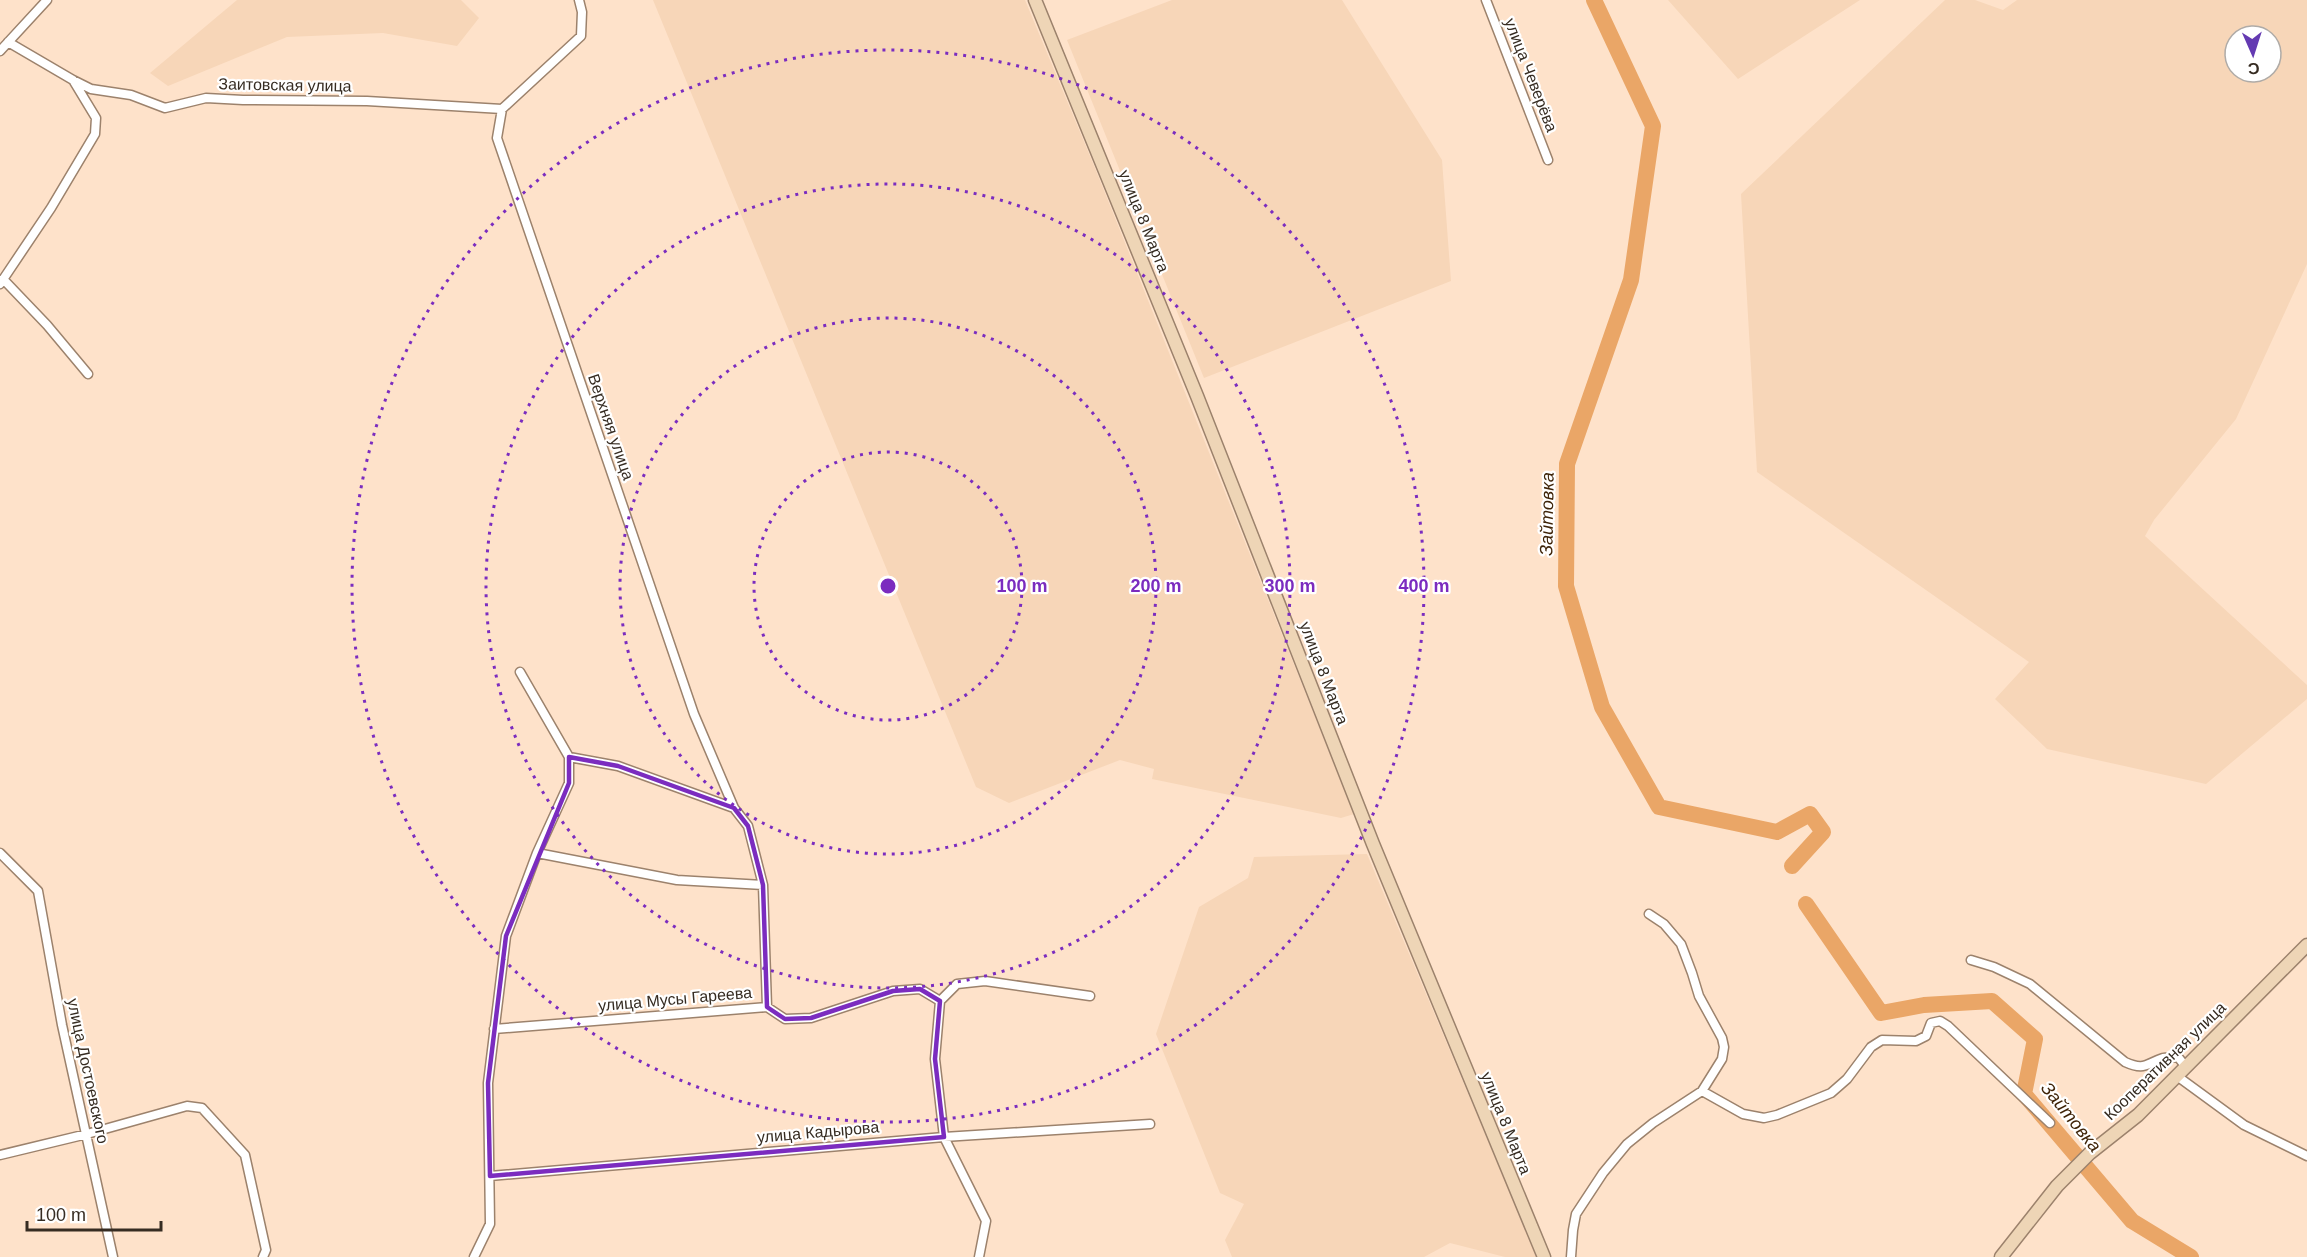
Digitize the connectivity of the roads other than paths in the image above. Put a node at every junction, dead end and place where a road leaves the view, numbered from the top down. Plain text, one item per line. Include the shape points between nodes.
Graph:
1 (47, 0) edge
2 (579, 0) edge
3 (1035, 0) edge
4 (1486, 0) edge
5 (8, 42) junction
6 (0, 51) edge
7 (73, 80) junction
8 (502, 109) junction
9 (1548, 160) dead end
10 (1, 281) edge
11 (88, 374) dead end
12 (520, 672) dead end
13 (569, 758) junction
14 (734, 808) junction
15 (0, 853) edge
16 (537, 853) junction
17 (763, 885) junction
18 (1649, 914) dead end
19 (2307, 945) edge
20 (1971, 960) dead end
21 (1090, 996) dead end
22 (940, 1001) junction
23 (767, 1007) junction
24 (494, 1029) junction
25 (2182, 1072) junction
26 (1702, 1091) junction
27 (2050, 1123) dead end
28 (1149, 1124) dead end
29 (87, 1134) junction
30 (944, 1137) junction
31 (0, 1155) edge
32 (2307, 1156) edge
33 (490, 1176) junction
34 (113, 1257) edge
35 (263, 1257) edge
36 (474, 1257) edge
37 (979, 1257) edge
38 (1544, 1257) edge
39 (1571, 1257) edge
40 (2001, 1257) edge

1 - 5 street
2 - 8 street via 580,36
3 - 38 main road, улица 8 Марта via 1197,396 1373,844
4 - 9 street, улица Чеверёва
5 - 6 street
5 - 7 street, Заитовская улица
7 - 8 street, Заитовская улица via 91,89 131,96 165,108 206,98
7 - 10 street, Заитовская улица via 96,118 95,134
8 - 14 street, Верхняя улица via 496,138 694,714
10 - 11 street via 47,325
12 - 13 street
13 - 14 street via 618,766
13 - 16 street via 569,783
14 - 17 street, Верхняя улица via 748,826
15 - 29 street, улица Достоевского via 38,891
16 - 17 street via 677,880
16 - 24 street via 506,936
17 - 23 street, Верхняя улица
18 - 26 street via 1681,944 1699,996 1722,1038 1722,1059
19 - 25 main road, Кооперативная улица
20 - 25 street via 2030,984 2125,1062 2149,1066 2163,1058 2178,1057
21 - 22 street via 985,981 957,984
22 - 23 street, улица Мусы Гареева via 920,989 893,991 811,1018 784,1018
22 - 30 street via 935,1059
23 - 24 street, улица Мусы Гареева
24 - 33 street via 489,1083
25 - 32 street via 2244,1125
25 - 40 main road, Кооперативная улица via 2057,1185
26 - 27 street via 1743,1114 1764,1118 1777,1115 1831,1093 1871,1047 1882,1041 1916,1041 1926,1036 1931,1023 1940,1021
26 - 39 street via 1627,1143 1603,1173 1576,1214
28 - 30 street, улица Кадырова
29 - 31 street
29 - 34 street, улица Достоевского
29 - 35 street via 188,1106 202,1108 245,1155 266,1250
30 - 33 street, улица Кадырова
30 - 37 street via 986,1221
33 - 36 street via 490,1224

